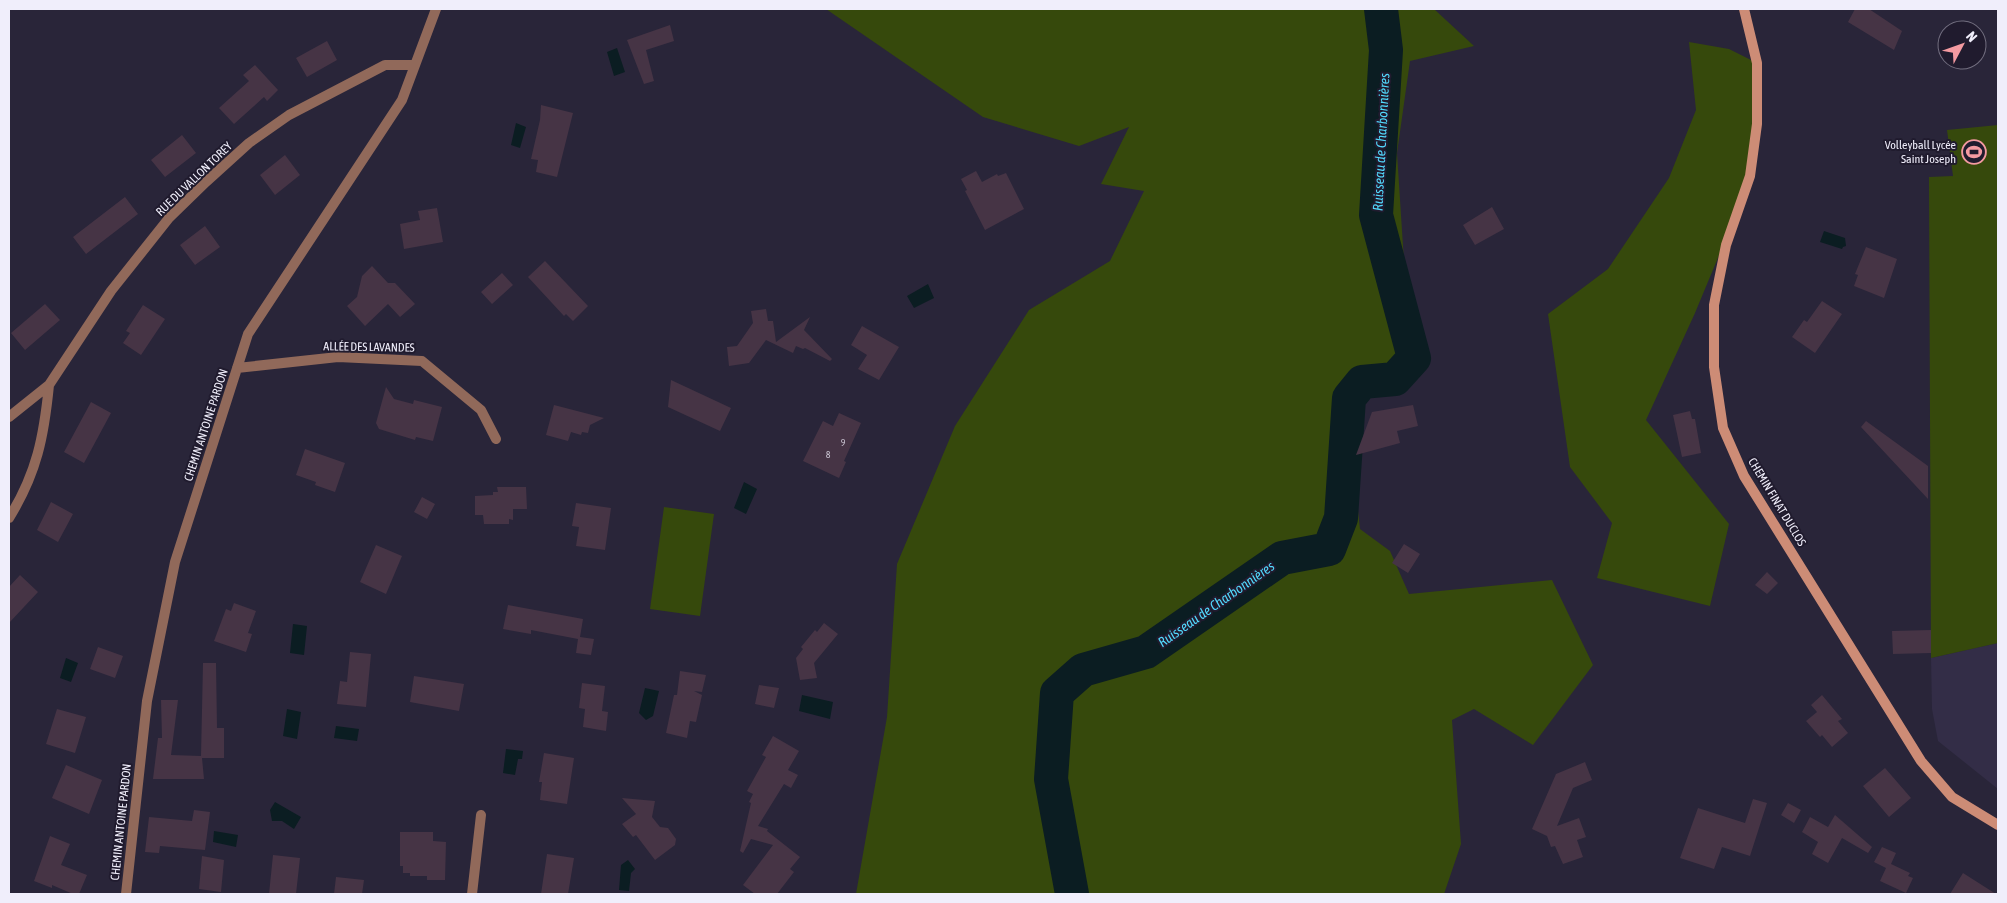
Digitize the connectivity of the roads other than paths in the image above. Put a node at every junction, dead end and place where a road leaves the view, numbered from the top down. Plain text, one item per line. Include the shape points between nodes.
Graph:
1 (436, 9) edge
2 (1744, 9) edge
3 (415, 65) junction
4 (237, 368) junction
5 (49, 385) junction
6 (9, 417) edge
7 (496, 439) dead end
8 (9, 518) edge
9 (481, 815) dead end
10 (1998, 825) edge
11 (127, 894) edge
12 (472, 894) edge

1 - 3 street, CHEMIN ANTOINE PARDON
2 - 10 main road, CHEMIN FINAT DUCLOS via 1757,62 1757,124 1750,176 1726,245 1714,305 1714,367 1723,428 1744,476 1922,761 1952,797
3 - 4 street, CHEMIN ANTOINE PARDON via 402,100 248,334
3 - 5 street, RUE DU VALLON TOREY via 385,65 289,116 249,143 170,218 140,253
4 - 7 street, ALLÉE DES LAVANDES via 338,357 422,361 481,410
4 - 11 street, CHEMIN ANTOINE PARDON via 175,562 147,701
5 - 6 street, RUE DU VALLON TOREY
5 - 8 street, RUE DU VALLON TOREY via 36,463
9 - 12 street

